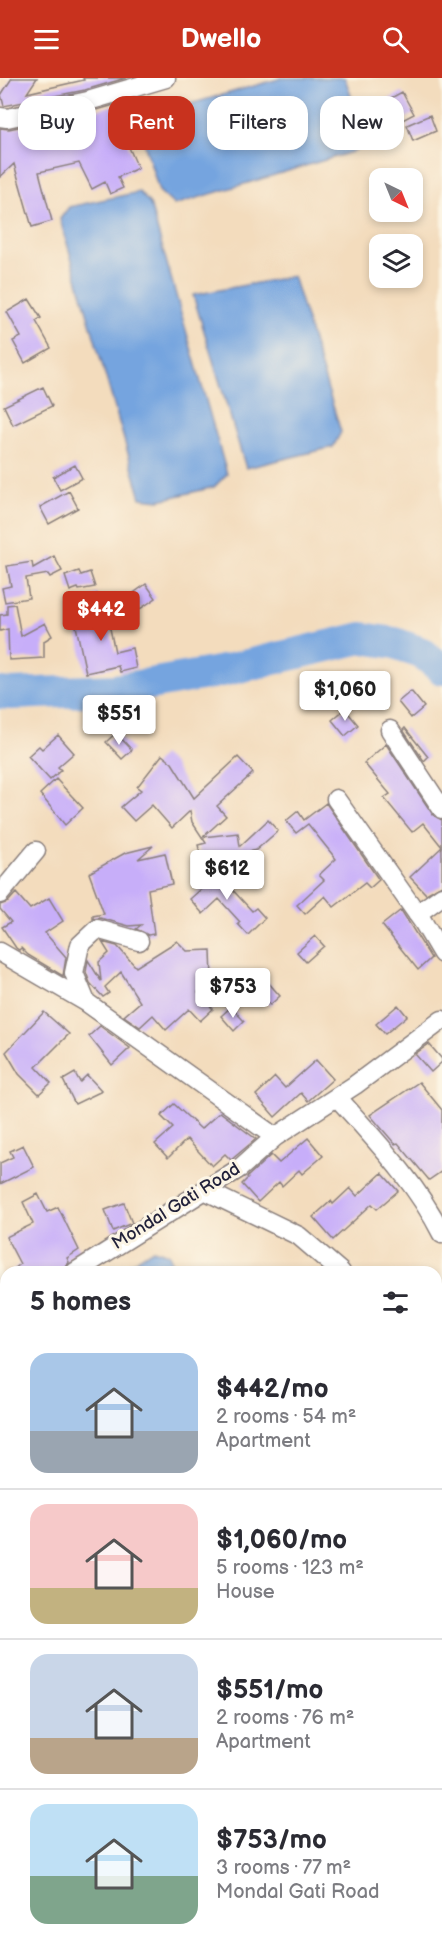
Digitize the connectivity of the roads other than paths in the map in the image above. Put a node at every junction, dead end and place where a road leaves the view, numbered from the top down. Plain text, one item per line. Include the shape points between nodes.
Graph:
1 (166, 78) edge
2 (0, 117) edge
3 (390, 730) dead end
4 (336, 799) dead end
5 (442, 809) edge
6 (36, 851) dead end
7 (0, 894) edge
8 (442, 896) edge
9 (417, 914) junction
10 (139, 941) dead end
11 (0, 952) edge
12 (442, 954) edge
13 (86, 1002) junction
14 (442, 1020) edge
15 (337, 1097) junction
16 (275, 1137) junction
17 (204, 1190) junction
18 (442, 1234) edge
19 (84, 1266) edge
20 (334, 1266) edge

1 - 2 street via 88,101
3 - 5 street
4 - 9 street
6 - 7 street
8 - 9 street
9 - 12 street
10 - 13 street via 97,929 80,945 74,973
11 - 13 street
13 - 16 street
14 - 15 street, Mondal Gati Road
15 - 16 street, Mondal Gati Road
15 - 18 street via 417,1192
16 - 17 street, Mondal Gati Road via 240,1168
17 - 19 street, Mondal Gati Road
17 - 20 street via 299,1236

